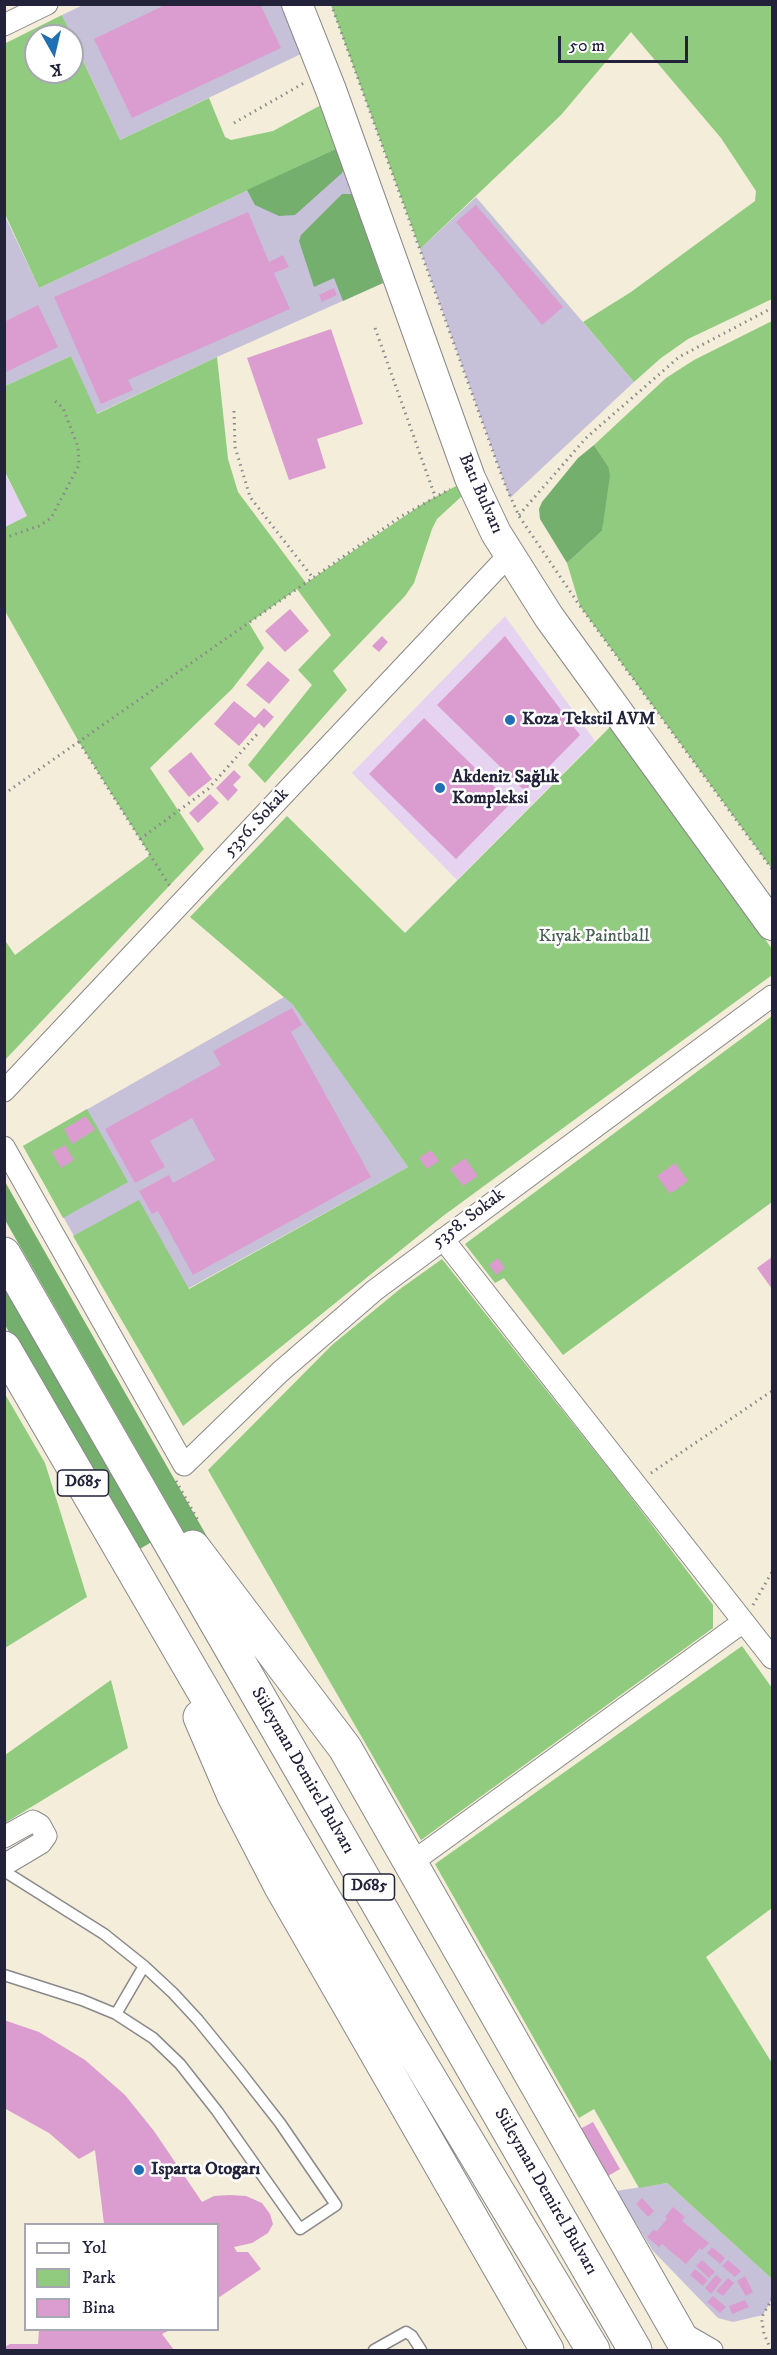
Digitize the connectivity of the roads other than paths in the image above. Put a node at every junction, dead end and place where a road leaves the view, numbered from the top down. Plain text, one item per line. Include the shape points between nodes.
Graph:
1 (47, 4) edge
2 (297, 4) edge
3 (315, 4) edge
4 (4, 25) edge
5 (513, 532) junction
6 (772, 894) edge
7 (772, 925) edge
8 (772, 996) edge
9 (4, 1091) edge
10 (4, 1147) edge
11 (443, 1239) junction
12 (4, 1254) edge
13 (4, 1348) edge
14 (107, 1433) junction
15 (162, 1617) junction
16 (743, 1622) junction
17 (772, 1658) edge
18 (4, 1837) edge
19 (411, 1863) junction
20 (4, 1865) edge
21 (4, 1871) edge
22 (144, 1966) junction
23 (4, 1975) edge
24 (117, 2014) junction
25 (683, 2340) edge
26 (633, 2346) edge
27 (374, 2350) edge
28 (421, 2350) edge
29 (547, 2350) edge
30 (592, 2350) edge
31 (712, 2350) edge

1 - 4 street
2 - 5 street, Batı Bulvarı via 470,478 482,507
3 - 5 street, Batı Bulvarı via 490,481
5 - 6 street, Batı Bulvarı
5 - 7 street, Batı Bulvarı via 556,627
5 - 9 street, 5356. Sokak via 180,904
8 - 11 street, 5358. Sokak
10 - 11 street, 5358. Sokak via 184,1465 327,1329
11 - 16 street
12 - 14 highway, Süleyman Demirel Bulvarı / D685
13 - 15 highway, D685
14 - 19 highway via 345,1749
14 - 26 highway, Süleyman Demirel Bulvarı / D685
15 - 29 highway via 234,1796 280,1885
15 - 30 highway, D685 via 400,2029
16 - 17 street
16 - 19 street
18 - 20 street via 33,1821 46,1836
19 - 25 highway
21 - 22 lane via 104,1934
22 - 24 lane
22 - 24 lane via 198,2020 241,2073 336,2205 300,2229 180,2064 153,2038
23 - 24 lane
25 - 31 street
27 - 28 lane via 406,2332

